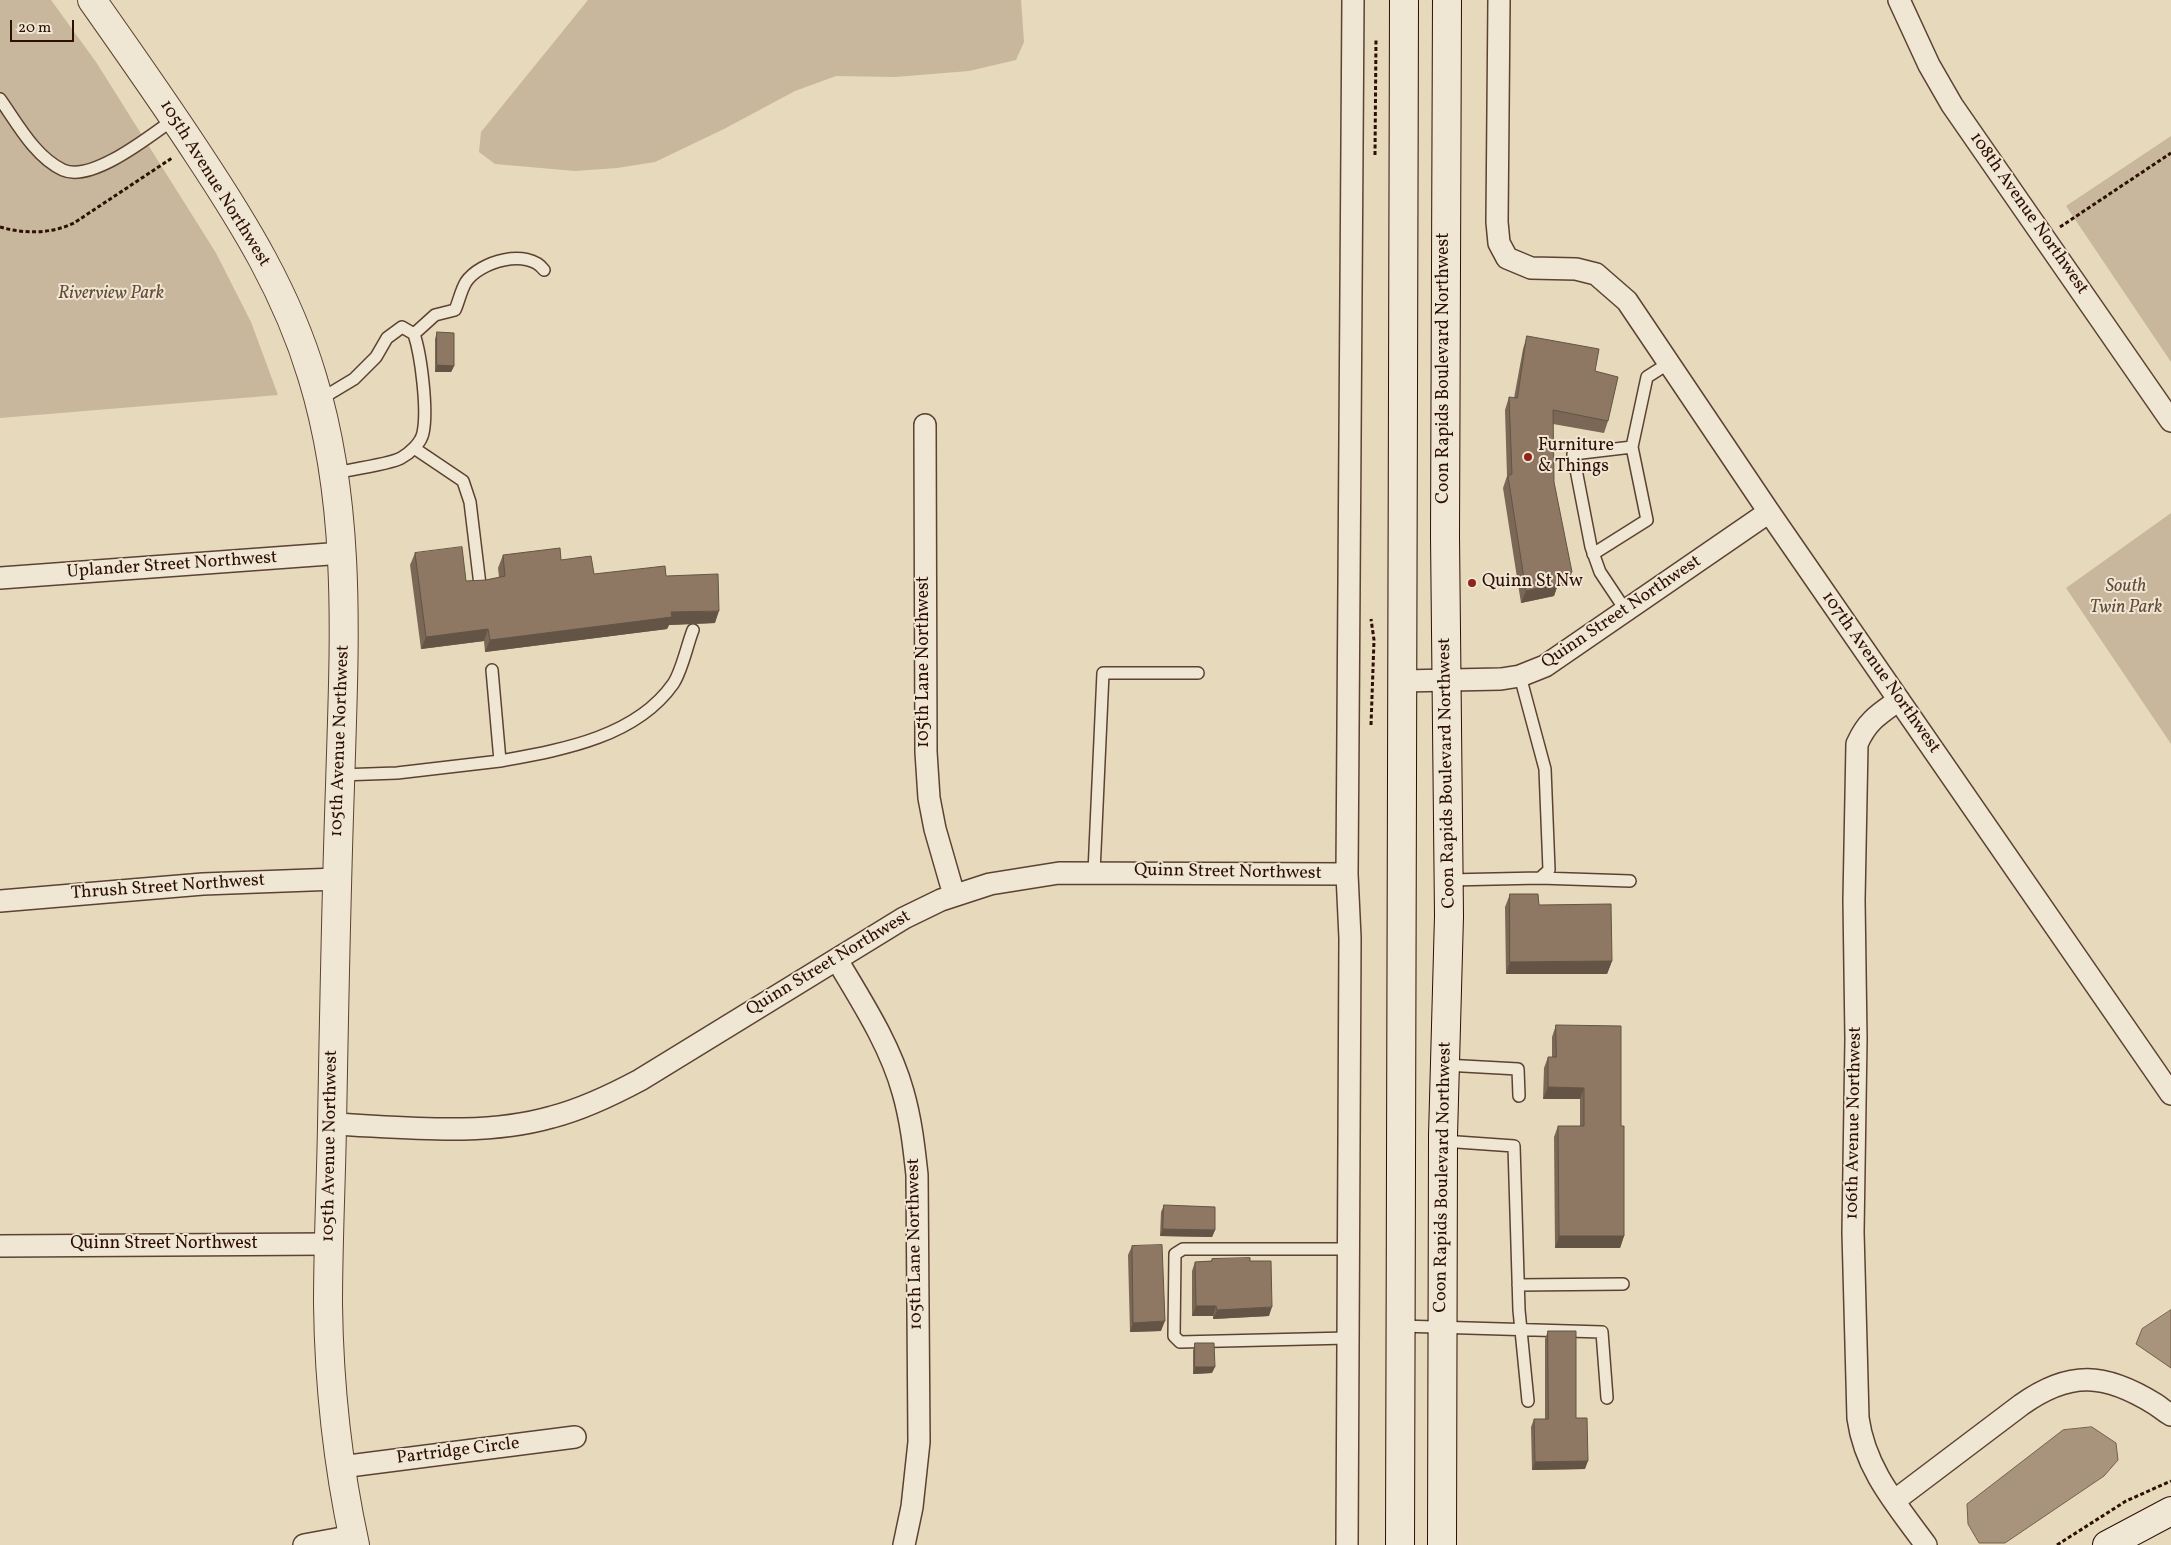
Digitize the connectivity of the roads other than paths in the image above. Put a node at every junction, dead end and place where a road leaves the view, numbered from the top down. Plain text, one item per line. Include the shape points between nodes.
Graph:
1 (92, 0) edge
2 (1353, 0) edge
3 (1404, 0) edge
4 (1447, 0) edge
5 (1498, 0) edge
6 (1899, 0) edge
7 (0, 99) edge
8 (174, 119) junction
9 (544, 270) dead end
10 (414, 334) junction
11 (1669, 363) junction
12 (319, 400) junction
13 (2171, 421) edge
14 (924, 426) dead end
15 (1632, 447) junction
16 (414, 448) junction
17 (334, 473) junction
18 (1769, 512) junction
19 (343, 553) junction
20 (1593, 554) junction
21 (0, 578) edge
22 (480, 585) edge
23 (1626, 611) junction
24 (692, 630) edge
25 (492, 670) dead end
26 (1198, 673) dead end
27 (1520, 676) junction
28 (1402, 681) junction
29 (1446, 681) junction
30 (1899, 700) junction
31 (500, 761) junction
32 (340, 775) junction
33 (1094, 872) junction
34 (1347, 874) junction
35 (1540, 878) junction
36 (337, 879) junction
37 (1449, 880) junction
38 (1630, 880) dead end
39 (954, 895) junction
40 (0, 901) edge
41 (837, 960) junction
42 (1445, 1065) junction
43 (2171, 1094) edge
44 (1519, 1096) dead end
45 (332, 1124) junction
46 (1443, 1141) junction
47 (329, 1244) junction
48 (0, 1246) edge
49 (1348, 1249) junction
50 (1623, 1284) dead end
51 (1518, 1285) junction
52 (1401, 1326) junction
53 (1442, 1326) junction
54 (1521, 1330) junction
55 (1347, 1338) junction
56 (1608, 1398) dead end
57 (1528, 1401) dead end
58 (2171, 1415) edge
59 (575, 1437) dead end
60 (341, 1467) junction
61 (1894, 1501) junction
62 (2171, 1512) edge
63 (354, 1541) edge
64 (304, 1545) edge
65 (904, 1545) edge
66 (1347, 1545) edge
67 (1400, 1545) edge
68 (1442, 1545) edge
69 (1926, 1545) edge
70 (2107, 1545) edge

1 - 8 main road, 105th Avenue Northwest
2 - 34 street
3 - 28 main road
4 - 29 main road, Coon Rapids Boulevard Northwest
5 - 11 street, 107th Avenue Northwest via 1499,243 1507,258 1531,268 1576,268 1596,274 1627,300
6 - 13 street, 108th Avenue Northwest via 1952,105
7 - 8 lane via 46,159 64,171 102,167
8 - 12 main road, 105th Avenue Northwest via 270,270 291,317
9 - 10 lane via 526,259 498,260 478,268 466,282 455,310 435,315
10 - 12 lane via 402,327 394,332 354,379
10 - 16 lane via 424,407 423,434
11 - 15 lane via 1647,377
11 - 18 street, 107th Avenue Northwest
12 - 17 main road, 105th Avenue Northwest
14 - 39 street, 105th Lane Northwest via 926,752 932,814
15 - 20 lane via 1647,520
15 - 20 lane via 1573,454
16 - 17 lane via 400,459
16 - 22 lane via 463,481 470,502
17 - 19 main road, 105th Avenue Northwest
18 - 23 street, Quinn Street Northwest
18 - 30 street, 107th Avenue Northwest
19 - 21 street, Uplander Street Northwest
19 - 32 main road, 105th Avenue Northwest
20 - 23 lane via 1600,572
23 - 27 street, Quinn Street Northwest via 1545,666
24 - 31 lane via 674,683 650,709 607,734 556,751
25 - 31 lane
26 - 33 lane via 1103,673
27 - 29 street, Quinn Street Northwest
27 - 35 lane via 1546,769 1549,870
28 - 29 street, Quinn Street Northwest
28 - 52 main road
29 - 37 main road, Coon Rapids Boulevard Northwest
30 - 43 street, 107th Avenue Northwest
30 - 61 street, 106th Avenue Northwest via 1874,717 1864,728 1857,744 1854,900 1853,1232 1858,1418 1868,1458
31 - 32 lane via 397,773
32 - 36 main road, 105th Avenue Northwest
33 - 34 street, Quinn Street Northwest
33 - 39 street, Quinn Street Northwest via 1026,877
34 - 49 street via 1350,938
35 - 37 lane
35 - 38 lane
36 - 40 street, Thrush Street Northwest via 203,884
36 - 45 main road, 105th Avenue Northwest
37 - 42 main road, Coon Rapids Boulevard Northwest
39 - 41 street, Quinn Street Northwest via 904,918
41 - 45 street, Quinn Street Northwest via 640,1080 570,1112 500,1127
41 - 65 street, 105th Lane Northwest via 873,1020 894,1066 903,1091 917,1175 919,1442
42 - 44 lane via 1518,1069
42 - 46 main road, Coon Rapids Boulevard Northwest
45 - 47 main road, 105th Avenue Northwest
46 - 51 lane via 1514,1146
46 - 53 main road, Coon Rapids Boulevard Northwest
47 - 48 street, Quinn Street Northwest
47 - 60 main road, 105th Avenue Northwest via 329,1341
49 - 55 street
49 - 55 lane via 1183,1250 1175,1254 1174,1318 1174,1336 1180,1342
50 - 51 lane
51 - 54 lane
52 - 53 lane
52 - 67 main road
53 - 54 lane
53 - 68 main road, Coon Rapids Boulevard Northwest
54 - 56 lane via 1602,1332
54 - 57 lane
55 - 66 street
58 - 61 street via 2108,1381 2082,1380 2058,1384 2028,1400
59 - 60 street, Partridge Circle
60 - 63 main road, 105th Avenue Northwest
61 - 69 street, 106th Avenue Northwest
62 - 70 main road
63 - 64 street

